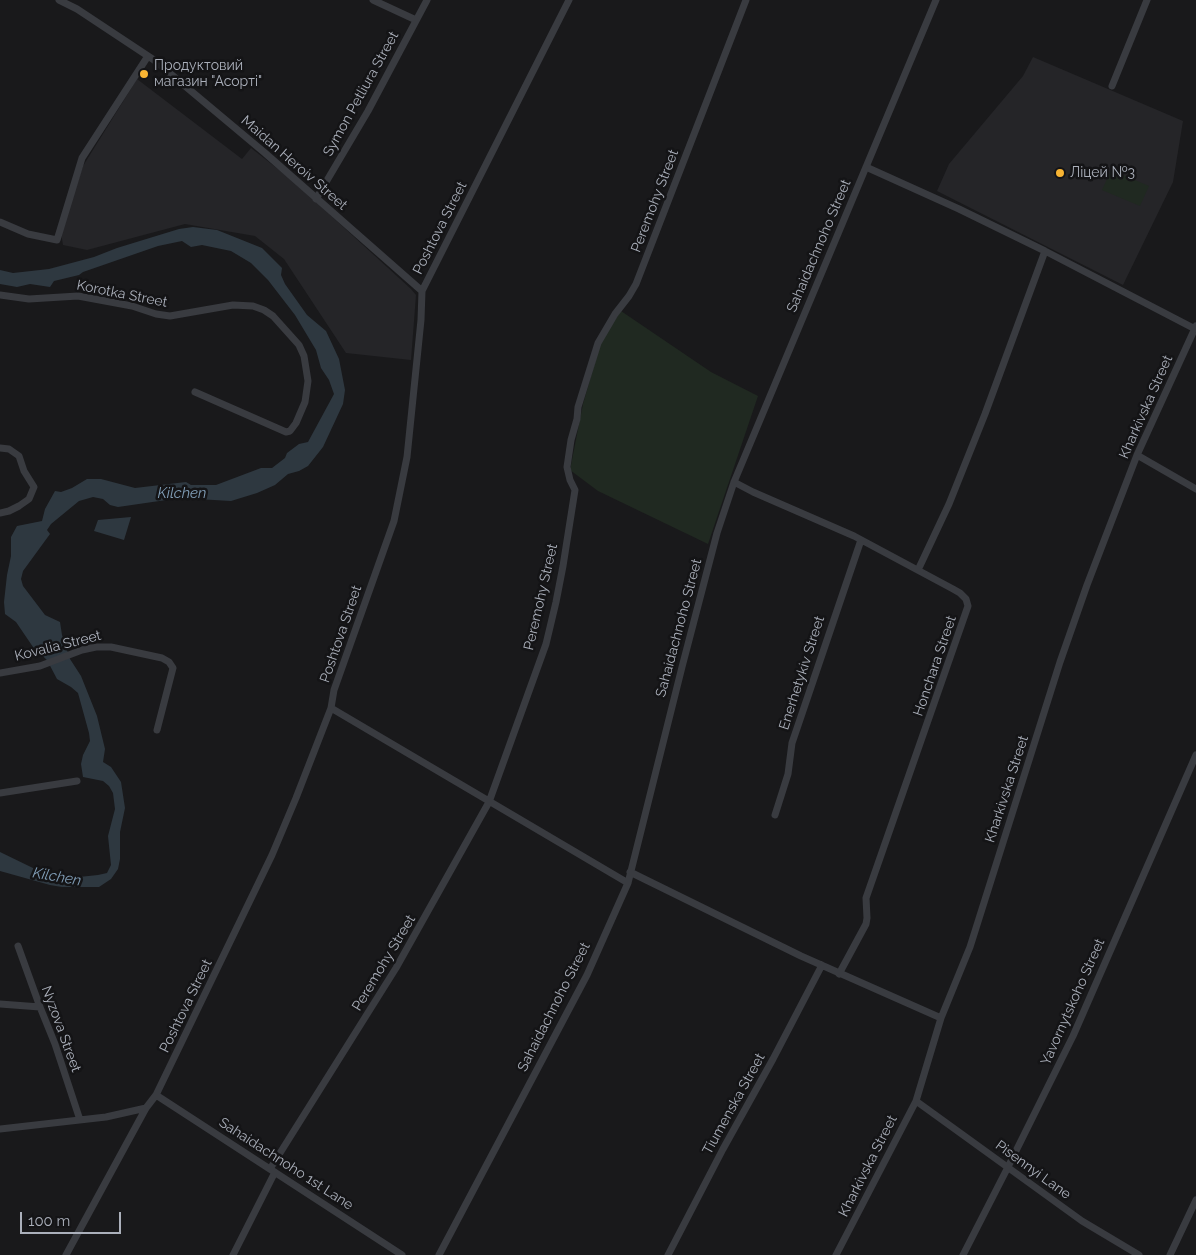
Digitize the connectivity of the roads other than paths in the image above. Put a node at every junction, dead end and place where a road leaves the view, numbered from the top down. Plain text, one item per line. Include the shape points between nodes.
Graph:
1 (59, 0) edge
2 (373, 0) edge
3 (427, 0) edge
4 (569, 0) edge
5 (746, 0) edge
6 (936, 0) edge
7 (1147, 0) edge
8 (416, 20) junction
9 (148, 56) junction
10 (1112, 86) dead end
11 (866, 167) junction
12 (316, 199) junction
13 (0, 222) edge
14 (1046, 251) junction
15 (422, 291) junction
16 (0, 295) edge
17 (1195, 328) edge
18 (195, 392) dead end
19 (0, 448) edge
20 (1137, 455) junction
21 (734, 482) junction
22 (1196, 489) edge
23 (0, 513) edge
24 (860, 540) junction
25 (918, 570) junction
26 (0, 672) edge
27 (331, 708) junction
28 (157, 730) dead end
29 (1196, 755) edge
30 (77, 781) dead end
31 (0, 793) edge
32 (489, 802) junction
33 (776, 815) dead end
34 (630, 872) junction
35 (628, 883) junction
36 (18, 946) dead end
37 (822, 965) junction
38 (840, 974) junction
39 (0, 1004) edge
40 (40, 1007) junction
41 (940, 1018) junction
42 (156, 1095) junction
43 (916, 1101) junction
44 (146, 1108) junction
45 (80, 1120) junction
46 (0, 1129) edge
47 (1008, 1167) junction
48 (273, 1170) junction
49 (1196, 1200) edge
50 (66, 1255) edge
51 (233, 1255) edge
52 (402, 1255) edge
53 (439, 1255) edge
54 (668, 1255) edge
55 (836, 1255) edge
56 (963, 1255) edge
57 (1139, 1255) edge
58 (1170, 1255) edge

1 - 9 street, Maidan Heroiv Street
2 - 8 street
3 - 8 street, Symon Petliura Street
4 - 15 street, Poshtova Street
5 - 32 street, Peremohy Street via 636,284 598,343 571,440 567,467 575,490 556,602 546,644
6 - 11 street, Sahaidachnoho Street
7 - 10 street
8 - 12 street, Symon Petliura Street
9 - 12 street, Maidan Heroiv Street
9 - 13 street via 82,158 57,240 28,234
11 - 14 street
11 - 21 street, Sahaidachnoho Street
12 - 15 street, Maidan Heroiv Street
14 - 17 street
14 - 25 street via 970,450
15 - 27 street, Poshtova Street via 407,457 394,521 334,690
16 - 18 street, Korotka Street via 29,298 78,296 170,316 233,305 253,306 273,316 299,345 304,356 308,381 305,402 290,431
17 - 20 street, Kharkivska Street
19 - 23 street via 9,449 19,456 34,487 28,499 19,506
20 - 22 street
20 - 41 street, Kharkivska Street via 1060,662 970,946
21 - 24 street
21 - 34 street, Sahaidachnoho Street via 717,533
24 - 25 street
24 - 33 street, Enerhetykiv Street via 792,743 788,774
25 - 38 street, Honchara Street via 960,593 968,606 866,898 866,924
26 - 28 street, Kovalia Street via 40,666 96,647 111,646 162,658 173,668
27 - 32 street
27 - 42 street, Poshtova Street via 272,855
29 - 47 street, Yavornytskoho Street via 1073,1036
30 - 31 street
32 - 35 street
32 - 48 street, Peremohy Street via 396,968
34 - 35 street, Sahaidachnoho Street
34 - 37 street
35 - 53 street, Sahaidachnoho Street via 587,974
36 - 40 street, Nyzova Street
37 - 38 street
37 - 54 street, Tiumenska Street
38 - 41 street
39 - 40 street
40 - 45 street, Nyzova Street
41 - 43 street, Kharkivska Street
42 - 44 street, Poshtova Street
42 - 48 street, Sahaidachnoho 1st Lane
43 - 47 street, Pisennyi Lane
43 - 55 street, Kharkivska Street
44 - 45 street
44 - 50 street, Poshtova Street
45 - 46 street
47 - 56 street, Yavornytskoho Street
47 - 57 street, Pisennyi Lane via 1082,1221
48 - 51 street, Peremohy Street
48 - 52 street, Sahaidachnoho 1st Lane
49 - 58 street

